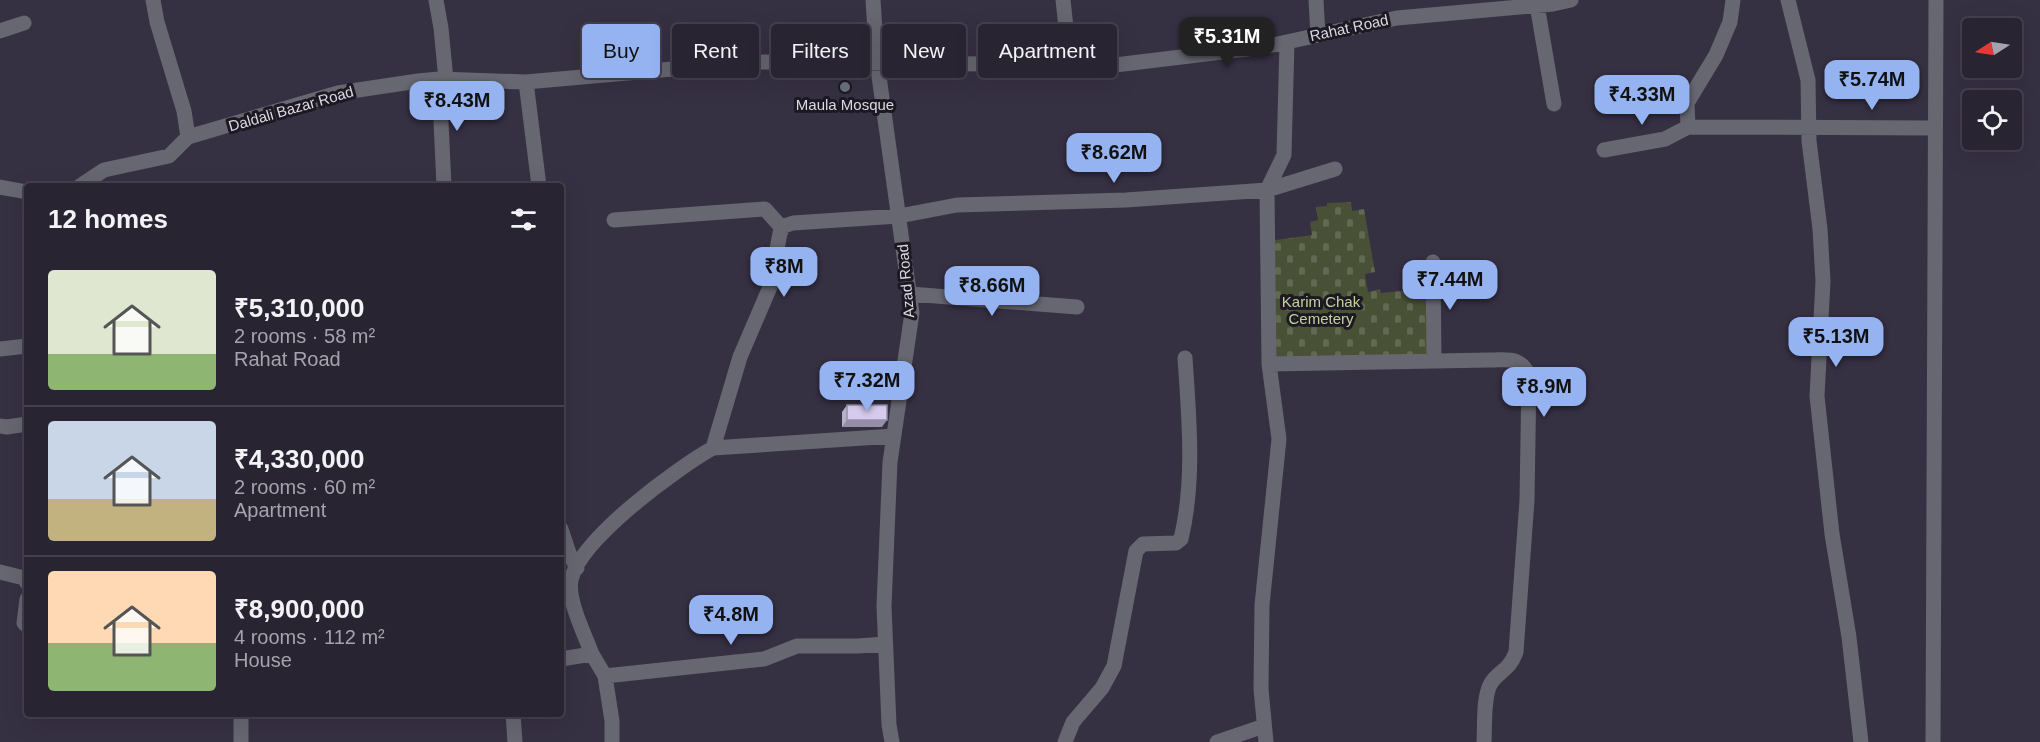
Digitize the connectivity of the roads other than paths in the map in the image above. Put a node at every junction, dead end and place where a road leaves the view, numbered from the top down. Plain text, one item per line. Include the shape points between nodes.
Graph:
1 (153, 0) edge
2 (436, 0) edge
3 (873, 0) edge
4 (1063, 0) edge
5 (1316, 0) edge
6 (1733, 0) edge
7 (1788, 0) edge
8 (1936, 0) edge
9 (1565, 1) edge
10 (1537, 5) junction
11 (24, 23) dead end
12 (1066, 24) edge
13 (0, 31) edge
14 (1318, 35) junction
15 (1287, 42) junction
16 (877, 62) junction
17 (978, 63) edge
18 (1117, 65) edge
19 (442, 80) junction
20 (526, 82) junction
21 (1554, 104) dead end
22 (1688, 127) junction
23 (1809, 127) junction
24 (1935, 128) junction
25 (188, 137) junction
26 (1604, 150) dead end
27 (1335, 169) dead end
28 (84, 183) edge
29 (444, 183) edge
30 (539, 183) edge
31 (0, 187) edge
32 (1267, 190) junction
33 (24, 191) edge
34 (899, 216) junction
35 (614, 220) dead end
36 (782, 228) junction
37 (1433, 262) dead end
38 (910, 294) junction
39 (1077, 307) dead end
40 (24, 346) edge
41 (0, 349) edge
42 (1185, 358) dead end
43 (1434, 361) junction
44 (1269, 364) junction
45 (24, 424) edge
46 (0, 426) edge
47 (894, 436) junction
48 (713, 448) junction
49 (564, 541) edge
50 (570, 564) edge
51 (0, 573) edge
52 (24, 581) edge
53 (885, 644) junction
54 (592, 654) junction
55 (564, 659) edge
56 (605, 676) junction
57 (241, 717) edge
58 (513, 717) edge
59 (1264, 726) junction
60 (241, 742) edge
61 (515, 742) edge
62 (612, 742) edge
63 (892, 742) edge
64 (1065, 742) edge
65 (1217, 742) edge
66 (1266, 742) edge
67 (1484, 742) edge
68 (1861, 742) edge
69 (1933, 742) edge

1 - 25 street
2 - 19 street
3 - 16 street, Azad Road
4 - 12 street
5 - 14 street
6 - 22 street via 1730,22 1716,56 1687,103
7 - 23 street via 1808,80
8 - 24 street
9 - 10 street, Rahat Road
10 - 14 street, Rahat Road via 1396,18
10 - 21 street
11 - 13 street
14 - 15 street, Rahat Road
15 - 18 street, Rahat Road
15 - 32 street via 1284,155
16 - 17 street, Rahat Road
16 - 20 street, Daldali Bazar Road via 751,62
16 - 34 street, Azad Road
19 - 20 street, Daldali Bazar Road
19 - 25 street, Daldali Bazar Road via 338,93
19 - 29 street
20 - 30 street
22 - 23 street
22 - 26 street via 1665,139
23 - 24 street
23 - 68 street via 1823,281 1817,396
24 - 69 street
25 - 28 street, Daldali Bazar Road via 169,156 104,170
27 - 32 street
31 - 33 street
32 - 34 street via 1126,200 957,205
32 - 44 street
34 - 36 street
34 - 38 street, Azad Road
35 - 36 street via 765,209
36 - 48 street via 770,287 741,357
37 - 43 street
38 - 39 street
38 - 47 street, Azad Road via 912,313
40 - 41 street
42 - 64 street via 1190,462 1181,539 1176,543 1143,544 1136,551 1114,666 1102,688 1073,722
43 - 44 street
43 - 67 street via 1516,361 1529,375 1527,500 1516,652 1512,663 1490,683
44 - 59 street via 1280,439 1262,605 1260,689
45 - 46 street
47 - 48 street
47 - 53 street, Azad Road via 884,595
48 - 50 street via 647,492 582,558
49 - 50 street
50 - 54 street via 572,592
51 - 52 street
53 - 56 street via 797,646 764,659
53 - 63 street, Azad Road
54 - 55 street
54 - 56 street
56 - 62 street
57 - 60 street
58 - 61 street
59 - 65 street
59 - 66 street

